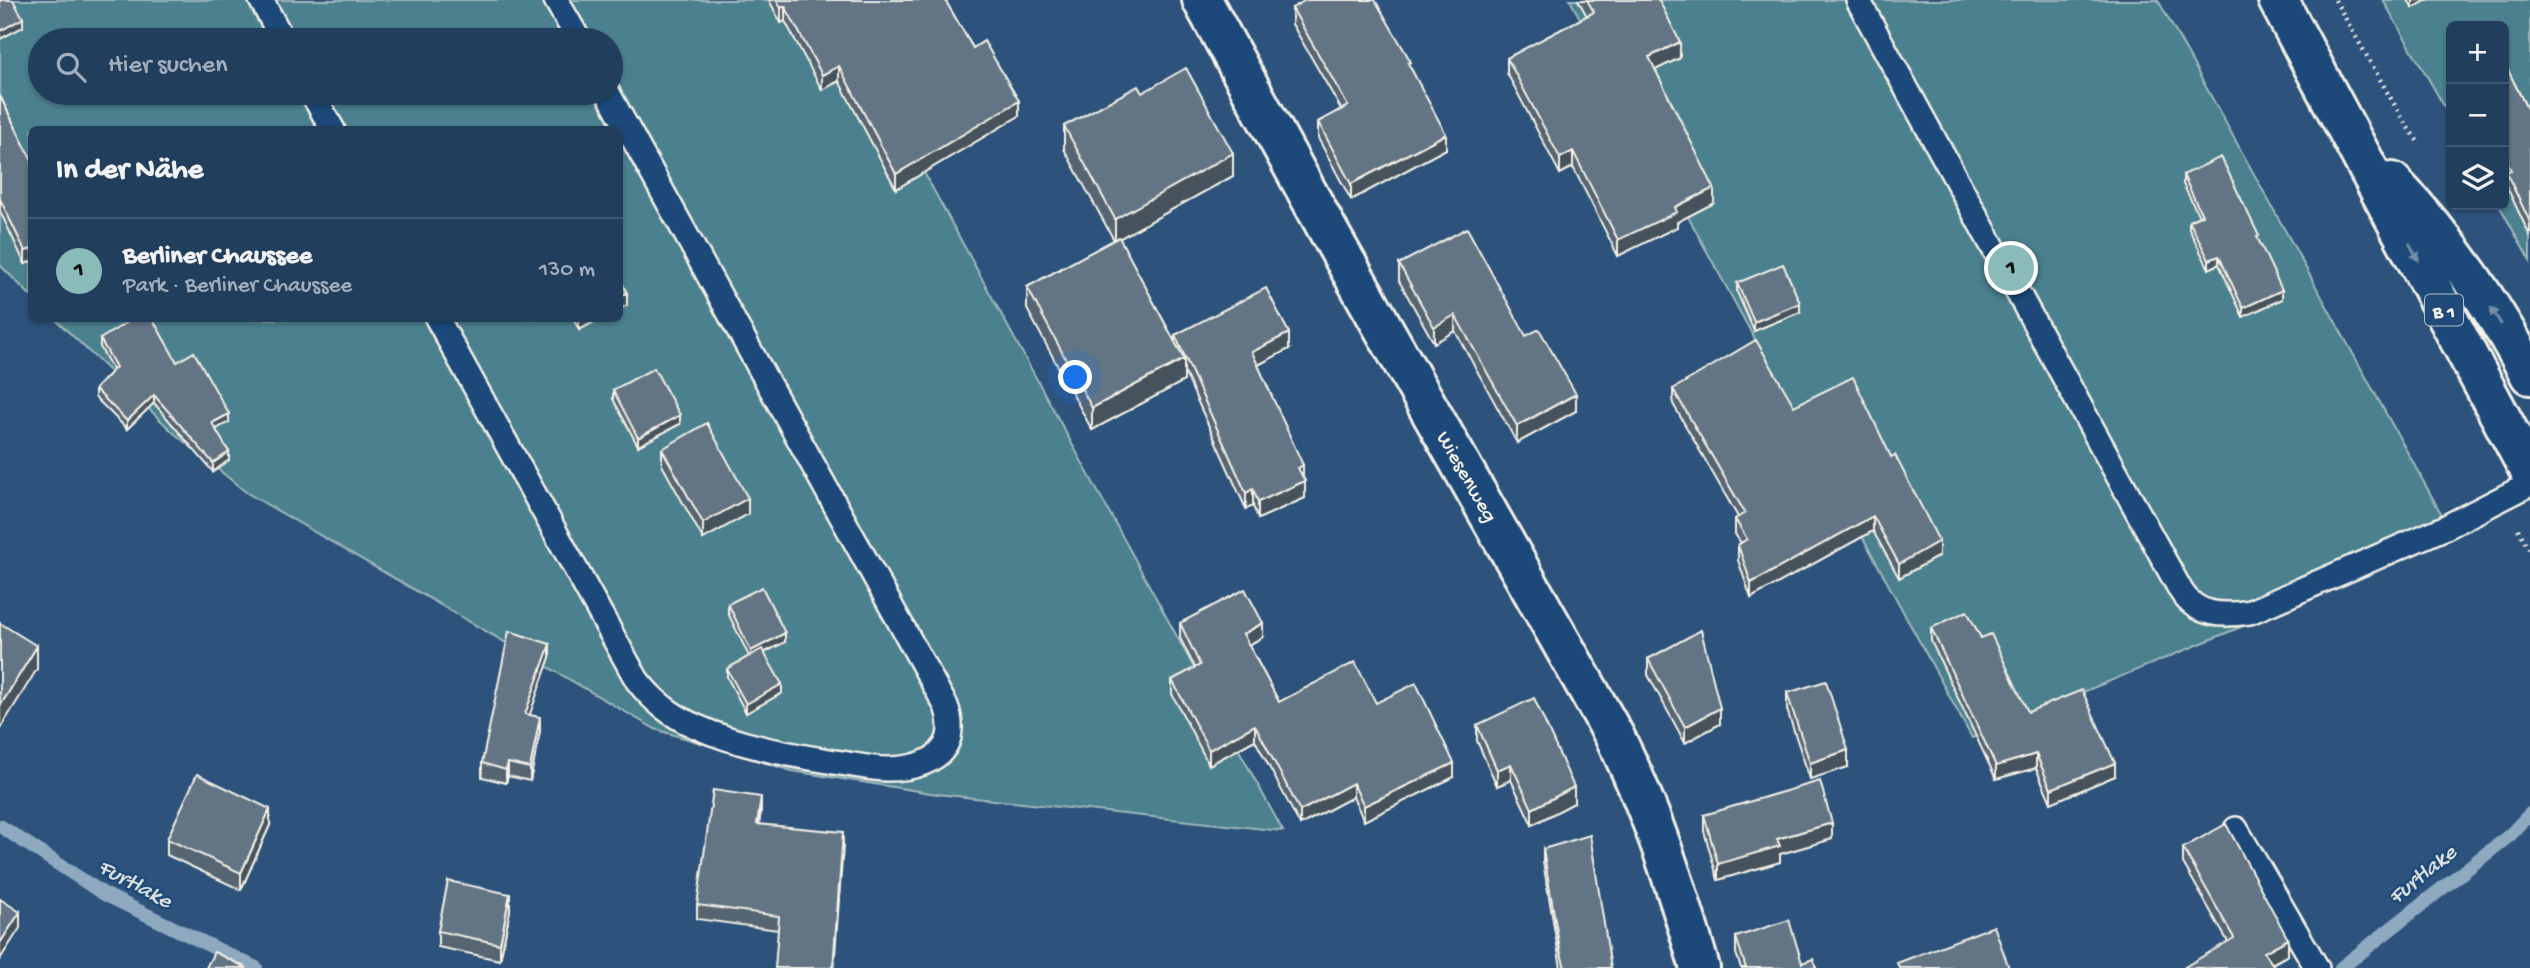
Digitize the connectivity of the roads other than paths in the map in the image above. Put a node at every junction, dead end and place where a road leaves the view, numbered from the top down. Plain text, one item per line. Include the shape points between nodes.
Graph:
1 (261, 0) edge
2 (556, 0) edge
3 (1202, 0) edge
4 (1858, 0) edge
5 (2278, 0) edge
6 (276, 28) edge
7 (572, 28) edge
8 (318, 105) edge
9 (615, 105) edge
10 (330, 126) edge
11 (2359, 148) junction
12 (439, 322) edge
13 (2530, 374) edge
14 (2530, 472) edge
15 (2530, 484) edge
16 (2236, 829) dead end
17 (2312, 961) edge
18 (1700, 968) edge

1 - 6 lane
2 - 7 lane
3 - 18 street, Wiesenweg via 1621,749 1657,831
4 - 15 lane via 2181,591 2196,606 2217,615 2250,612 2444,528
5 - 11 street, B 1
8 - 10 lane
9 - 12 lane via 946,706 950,732 943,751 927,762 889,769 796,756 714,734 652,698 637,680
13 -> 11 street, B 1 via 2469,273 2416,207
11 -> 14 street, B 1
16 - 17 lane

